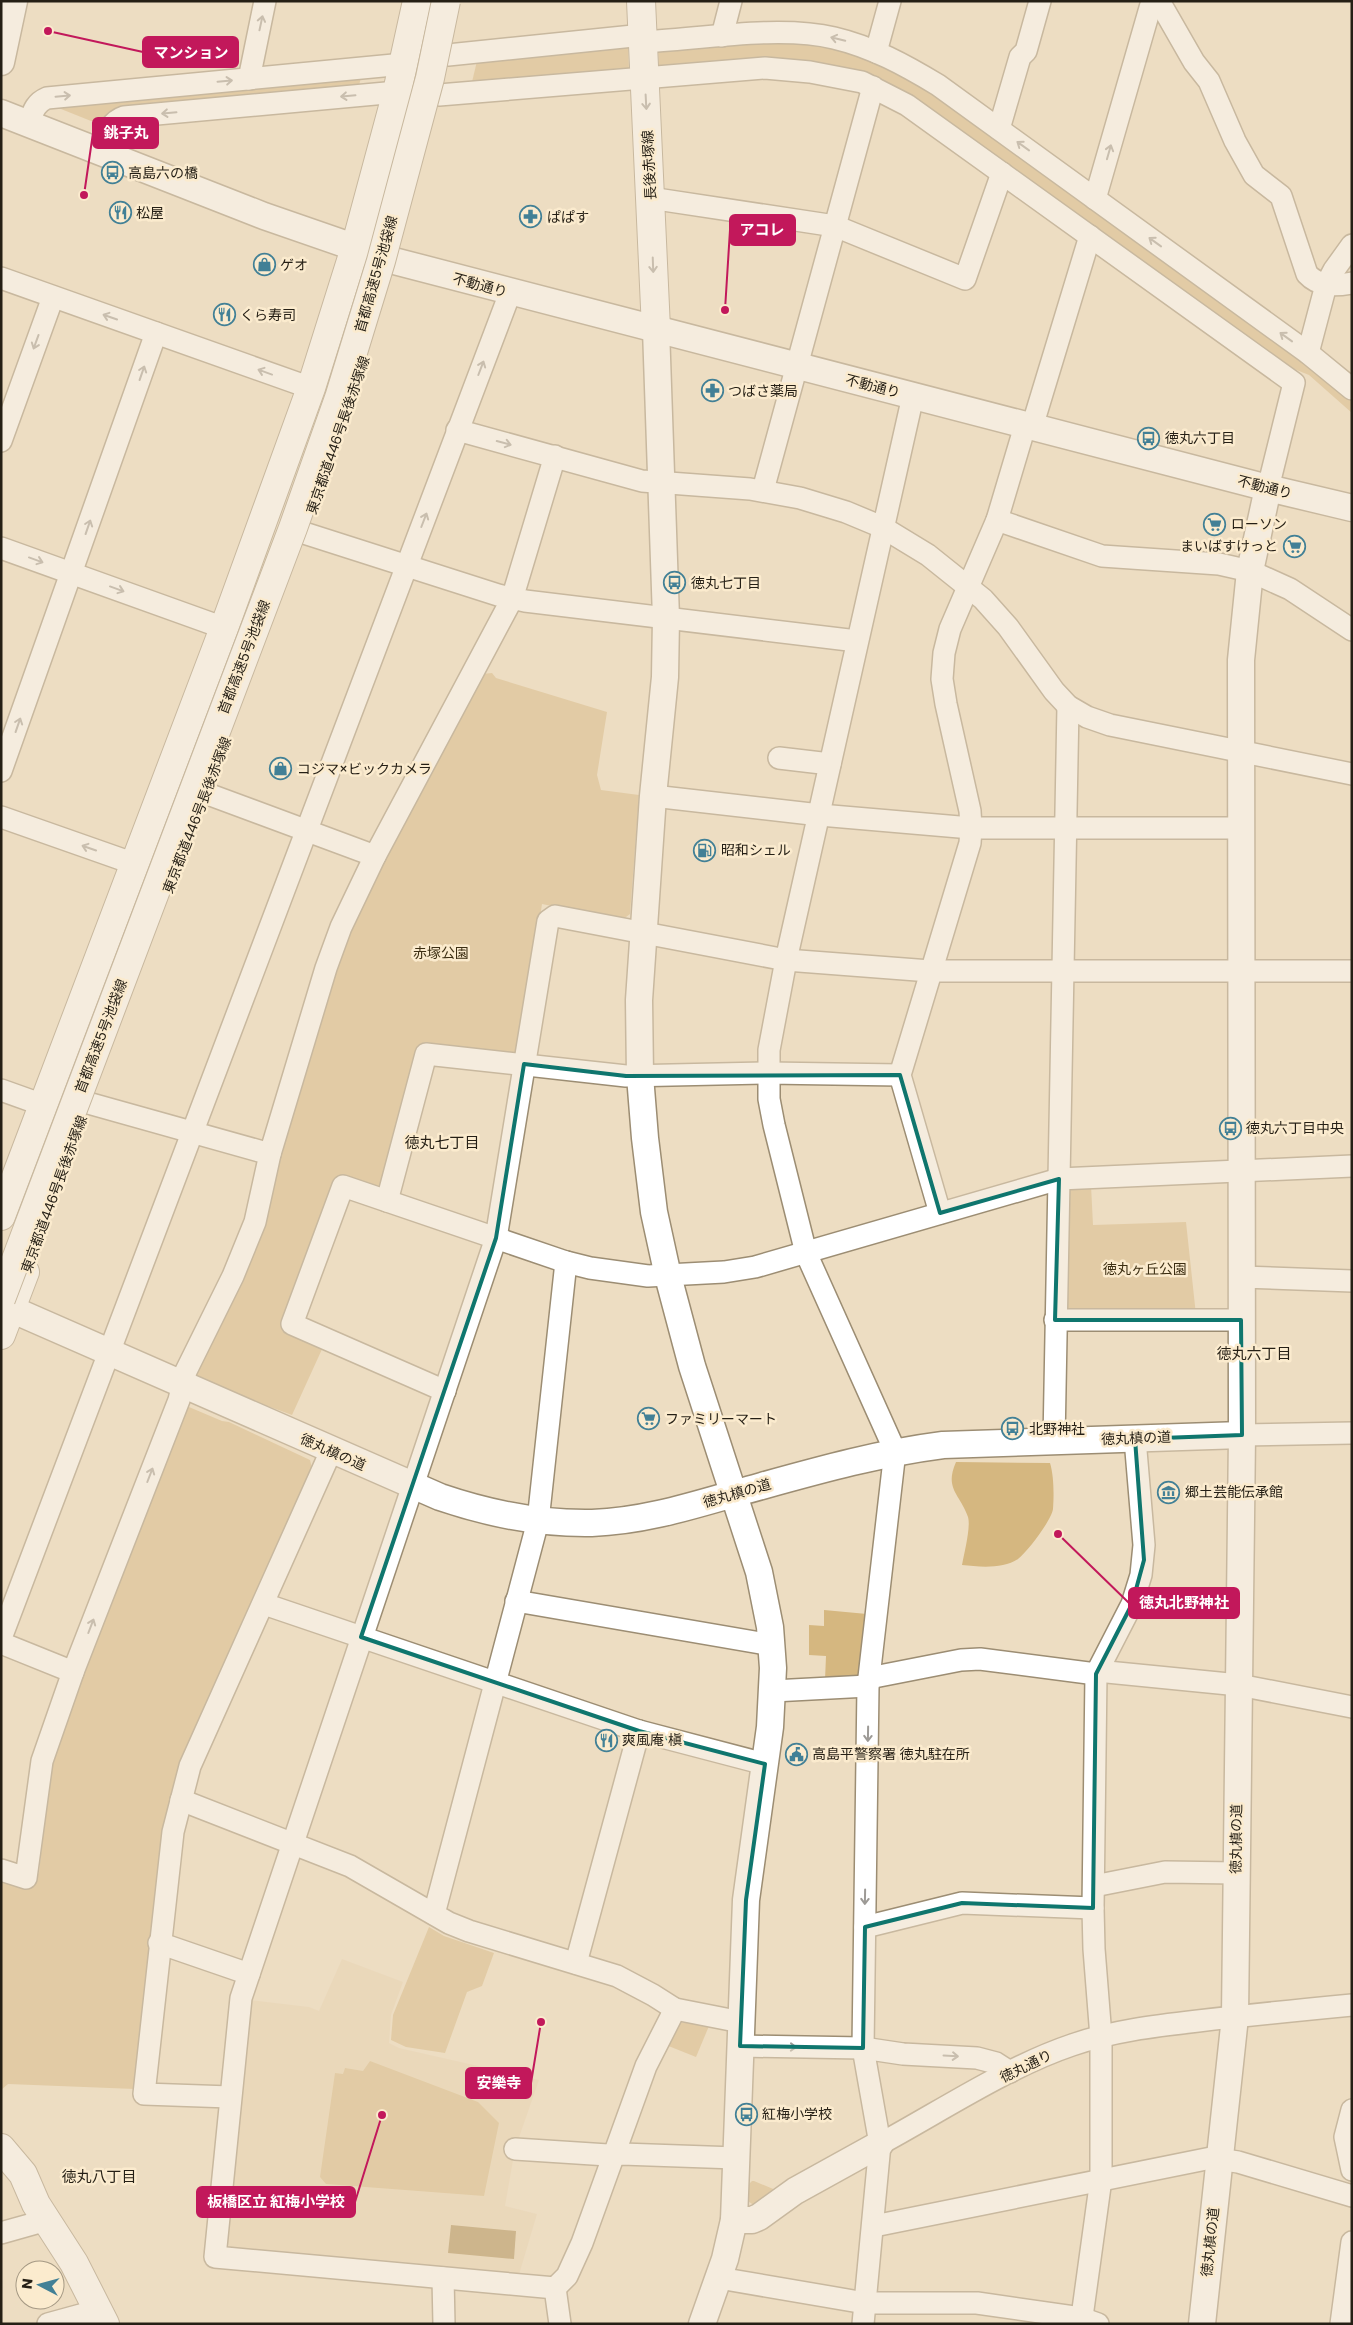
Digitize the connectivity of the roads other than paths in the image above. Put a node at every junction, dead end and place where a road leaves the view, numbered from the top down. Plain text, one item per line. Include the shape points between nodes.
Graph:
1 (14, 1) edge
2 (265, 1) edge
3 (417, 1) edge
4 (433, 1) edge
5 (446, 1) edge
6 (459, 1) edge
7 (641, 1) edge
8 (731, 1) edge
9 (890, 1) edge
10 (1040, 1) edge
11 (1152, 1) edge
12 (1159, 1) edge
13 (722, 36) junction
14 (643, 39) junction
15 (876, 52) junction
16 (448, 55) junction
17 (1, 62) edge
18 (404, 64) junction
19 (645, 76) junction
20 (249, 79) junction
21 (873, 87) junction
22 (397, 92) junction
23 (439, 95) junction
24 (1, 113) edge
25 (29, 123) junction
26 (999, 130) junction
27 (100, 151) junction
28 (1002, 173) junction
29 (650, 198) junction
30 (1095, 199) junction
31 (835, 226) junction
32 (1090, 236) junction
33 (1352, 245) edge
34 (355, 248) junction
35 (394, 261) junction
36 (1, 278) edge
37 (1352, 283) edge
38 (1326, 285) junction
39 (510, 293) junction
40 (53, 296) junction
41 (656, 329) junction
42 (156, 333) junction
43 (1308, 353) junction
44 (797, 366) junction
45 (311, 388) junction
46 (1352, 389) edge
47 (913, 396) junction
48 (1028, 426) junction
49 (457, 430) junction
50 (1, 441) edge
51 (555, 456) junction
52 (662, 484) junction
53 (1268, 488) junction
54 (763, 490) junction
55 (1352, 508) edge
56 (997, 520) junction
57 (882, 527) junction
58 (304, 532) junction
59 (1, 548) edge
60 (406, 565) junction
61 (1250, 571) junction
62 (72, 573) junction
63 (970, 587) junction
64 (512, 599) junction
65 (666, 618) junction
66 (224, 628) junction
67 (1352, 630) edge
68 (857, 641) junction
69 (1068, 706) junction
70 (1240, 751) junction
71 (779, 758) dead end
72 (830, 764) junction
73 (1, 771) edge
74 (1352, 774) edge
75 (205, 793) junction
76 (653, 796) junction
77 (820, 815) junction
78 (1, 817) edge
79 (972, 828) junction
80 (1064, 828) junction
81 (1241, 828) junction
82 (307, 830) junction
83 (375, 856) junction
84 (135, 864) junction
85 (643, 932) junction
86 (786, 960) junction
87 (930, 971) junction
88 (1063, 971) junction
89 (1241, 971) junction
90 (1352, 971) edge
91 (524, 1064) junction
92 (768, 1073) junction
93 (900, 1075) junction
94 (640, 1076) junction
95 (1, 1090) edge
96 (88, 1102) junction
97 (43, 1105) junction
98 (194, 1132) junction
99 (270, 1154) junction
100 (1352, 1166) edge
101 (1241, 1171) junction
102 (1059, 1179) junction
103 (387, 1201) junction
104 (940, 1213) junction
105 (1, 1216) edge
106 (496, 1238) junction
107 (806, 1253) junction
108 (1, 1262) edge
109 (566, 1262) junction
110 (668, 1276) junction
111 (1241, 1276) junction
112 (1352, 1281) edge
113 (6, 1304) edge
114 (1055, 1320) junction
115 (1241, 1320) junction
116 (1, 1335) edge
117 (110, 1353) junction
118 (183, 1385) junction
119 (445, 1391) junction
120 (1352, 1433) edge
121 (1242, 1435) junction
122 (1135, 1438) junction
123 (1054, 1441) junction
124 (331, 1451) junction
125 (895, 1451) junction
126 (413, 1486) junction
127 (734, 1494) junction
128 (538, 1521) junction
129 (516, 1602) junction
130 (264, 1604) junction
131 (361, 1637) junction
132 (1, 1638) edge
133 (1, 1643) edge
134 (772, 1645) junction
135 (73, 1672) junction
136 (1097, 1673) junction
137 (869, 1682) junction
138 (494, 1683) junction
139 (1238, 1684) junction
140 (773, 1691) junction
141 (1352, 1706) edge
142 (639, 1732) junction
143 (765, 1764) junction
144 (180, 1800) junction
145 (293, 1844) junction
146 (1, 1870) edge
147 (1236, 1873) junction
148 (1094, 1886) junction
149 (1093, 1908) junction
150 (434, 1914) junction
151 (865, 1928) junction
152 (159, 1943) junction
153 (576, 1963) junction
154 (249, 1974) junction
155 (1352, 2005) edge
156 (675, 2009) junction
157 (1235, 2016) junction
158 (741, 2034) junction
159 (1101, 2036) junction
160 (863, 2048) junction
161 (1010, 2072) junction
162 (230, 2097) junction
163 (1352, 2110) edge
164 (880, 2144) junction
165 (1, 2148) edge
166 (515, 2149) dead end
167 (614, 2155) junction
168 (736, 2158) junction
169 (1220, 2159) junction
170 (1352, 2170) edge
171 (1, 2174) edge
172 (1101, 2180) junction
173 (1352, 2196) edge
174 (42, 2212) junction
175 (734, 2220) junction
176 (874, 2226) junction
177 (1, 2233) edge
178 (1352, 2242) edge
179 (443, 2278) junction
180 (719, 2278) junction
181 (555, 2288) junction
182 (864, 2314) edge
183 (102, 2317) edge
184 (1087, 2322) edge
185 (48, 2324) edge
186 (444, 2324) edge
187 (560, 2324) edge
188 (702, 2324) edge
189 (1202, 2324) edge
190 (1341, 2324) edge

1 - 17 street
20 -> 2 street
3 - 18 main road
4 - 108 main road, 首都高速5号池袋線 via 416,79 371,246 327,391 280,524
5 - 113 main road, 首都高速5号池袋線, bridge via 430,78 381,261 339,398
6 - 16 main road, 東京都道446号長後赤塚線
7 - 14 main road, 長後赤塚線
8 - 13 street
9 - 15 street
10 - 26 street
30 -> 11 street
12 - 38 street via 1194,62 1209,81 1254,175 1281,196 1307,274 1312,280
13 - 14 street
15 -> 13 street via 832,37 805,34
14 - 16 street
14 - 19 main road, 長後赤塚線
15 - 26 street via 908,66 938,85
16 - 23 main road, 東京都道446号長後赤塚線
18 - 20 street
18 - 22 main road
19 - 21 street via 765,68 810,72
19 - 23 street
19 -> 29 main road, 長後赤塚線
25 -> 20 street via 35,107 47,98
21 - 28 street via 907,105
21 - 31 street
22 -> 27 street via 124,117 111,126
22 - 34 main road
23 - 35 main road, 東京都道446号長後赤塚線
24 - 25 street, 不動通り
25 - 27 street, 不動通り
30 -> 26 street
27 - 34 street, 不動通り
28 - 31 street via 966,279
28 - 32 street
29 - 31 street
29 -> 41 main road, 長後赤塚線
43 -> 30 street
31 - 44 street
32 - 48 street
32 - 53 street via 1301,382
33 - 38 street
34 - 35 street, 不動通り
34 - 45 main road
35 - 39 street, 不動通り
35 - 58 main road, 東京都道446号長後赤塚線 via 351,401
36 - 40 street
37 - 38 street
38 - 43 street
39 - 41 street, 不動通り
49 -> 39 street
42 -> 40 street
40 -> 50 street
41 - 44 street, 不動通り
41 - 52 street
45 -> 42 street
62 -> 42 street
43 - 46 street
44 - 47 street, 不動通り
44 - 54 street
45 - 66 main road
47 - 48 street, 不動通り
47 - 57 street
48 - 53 street, 不動通り
48 - 56 street
49 -> 51 street
60 -> 49 street
51 - 52 street
51 - 64 street
52 - 54 street
52 - 65 street
53 - 55 street, 不動通り
53 - 61 street
54 - 57 street via 823,505
56 - 61 street via 1102,556 1219,564
56 - 63 street
57 - 63 street via 928,555
57 - 68 street
58 - 60 street
58 - 75 main road, 東京都道446号長後赤塚線
59 -> 62 street
60 - 64 street
60 - 82 street
61 - 67 street via 1290,589
61 - 70 street via 1241,660
62 -> 66 street
73 -> 62 street
63 - 69 street via 1008,627
63 - 79 street via 946,641 942,672
64 - 65 street
64 - 83 street
65 - 68 street
65 - 76 street via 665,677
66 - 84 main road
68 - 72 street
69 - 70 street via 1110,725
69 - 80 street
70 - 74 street
70 - 81 street
71 - 72 street
72 - 77 street
75 - 82 street
75 - 96 main road, 東京都道446号長後赤塚線
76 - 77 street
76 - 85 street
77 - 79 street
77 - 86 street
84 -> 78 street
79 - 80 street
79 - 87 street
80 - 81 street
80 - 88 street
81 - 89 street
82 - 83 street
82 - 98 street
83 - 99 street via 341,927 326,968
84 - 97 main road
85 - 86 street
85 - 91 street via 555,916 548,921
85 - 94 street via 639,1000
86 - 87 street
86 - 92 street via 772,1026
87 - 88 street
87 - 93 street
88 - 89 street
88 - 102 street
89 - 90 street
89 - 101 street
91 - 94 street
91 - 103 street via 426,1054
91 - 106 street
92 - 93 street
92 - 94 street
92 - 107 street via 774,1125
93 - 104 street
94 - 110 street via 652,1194
95 - 97 street
96 - 98 street
96 - 113 main road, 東京都道446号長後赤塚線
97 - 105 main road
98 - 99 street
98 - 117 street
99 - 118 street via 248,1241 186,1372
100 - 101 street
101 - 102 street
101 - 111 street
102 - 104 street
102 - 114 street
103 - 106 street
103 - 119 street via 343,1186 292,1324
104 - 107 street
106 - 109 street
106 - 119 street
107 - 110 street via 740,1270
107 - 125 street
109 - 110 street via 616,1273
109 - 128 street
110 - 127 street via 692,1366
111 - 112 street
111 - 115 street
113 - 116 main road, 東京都道446号長後赤塚線
113 - 117 street, 徳丸槙の道
114 - 115 street
114 - 123 street
115 - 121 street
117 - 118 street, 徳丸槙の道
117 - 132 street
118 - 124 street, 徳丸槙の道
135 -> 118 street
119 - 126 street
120 - 121 street
121 - 122 street, 徳丸槙の道
121 - 139 street, 徳丸槙の道
122 - 123 street, 徳丸槙の道
122 - 136 street via 1144,1545 1141,1575 1132,1604
123 - 125 street, 徳丸槙の道 via 943,1445
124 - 126 street, 徳丸槙の道
124 - 130 street
125 - 127 street, 徳丸槙の道
125 - 137 street
126 - 128 street, 徳丸槙の道 via 487,1512
126 - 131 street
127 - 128 street, 徳丸槙の道 via 638,1518 594,1522
127 - 134 street via 759,1572
128 - 129 street
129 - 134 street
129 - 138 street
130 - 131 street
130 - 144 street via 190,1766
131 - 138 street
131 - 145 street
133 - 135 street
134 - 140 street
135 - 146 street via 42,1761 26,1878
136 - 137 street via 980,1659 961,1660
136 - 139 street
136 - 148 street
137 - 140 street
137 -> 151 street
138 - 142 street
138 - 150 street
139 - 141 street
139 - 147 street, 徳丸槙の道
140 - 143 street
142 - 143 street
142 - 153 street
143 - 158 street via 746,1900
144 - 145 street
144 - 152 street
145 - 150 street via 350,1866
145 - 154 street
147 - 148 street via 1165,1872
147 - 157 street, 徳丸槙の道
148 - 149 street
149 - 151 street via 962,1903
149 - 159 street
150 - 153 street via 469,1931
151 - 160 street
152 - 154 street
152 - 162 street via 144,2094
153 - 156 street via 617,1976
154 - 162 street via 241,1998
155 - 157 street, 徳丸通り
156 - 158 street
156 - 167 street via 646,2066
157 - 159 street, 徳丸通り
157 - 169 street, 徳丸槙の道
158 -> 160 street
158 - 168 street
159 - 161 street, 徳丸通り via 1044,2055
159 - 172 street
160 -> 161 street via 977,2058 996,2063
160 - 164 street
161 - 164 street, 徳丸通り
162 - 179 street via 215,2257
163 - 170 street via 1345,2137
164 - 175 street, 徳丸通り via 795,2191 759,2217
164 - 176 street
165 - 174 main road via 23,2174
166 - 167 street
167 - 168 street
167 - 181 street via 582,2243 567,2276
168 - 175 street
169 - 172 street via 1211,2158
169 - 173 street
169 - 189 street, 徳丸槙の道
171 - 174 main road
172 - 176 street
172 - 184 street
174 - 177 street
174 - 183 main road
175 - 180 street
176 - 182 street
178 - 190 street
179 - 181 street
179 - 186 street
180 - 182 street
180 - 188 street
181 - 187 street
182 - 184 street via 977,2303
183 - 185 street

